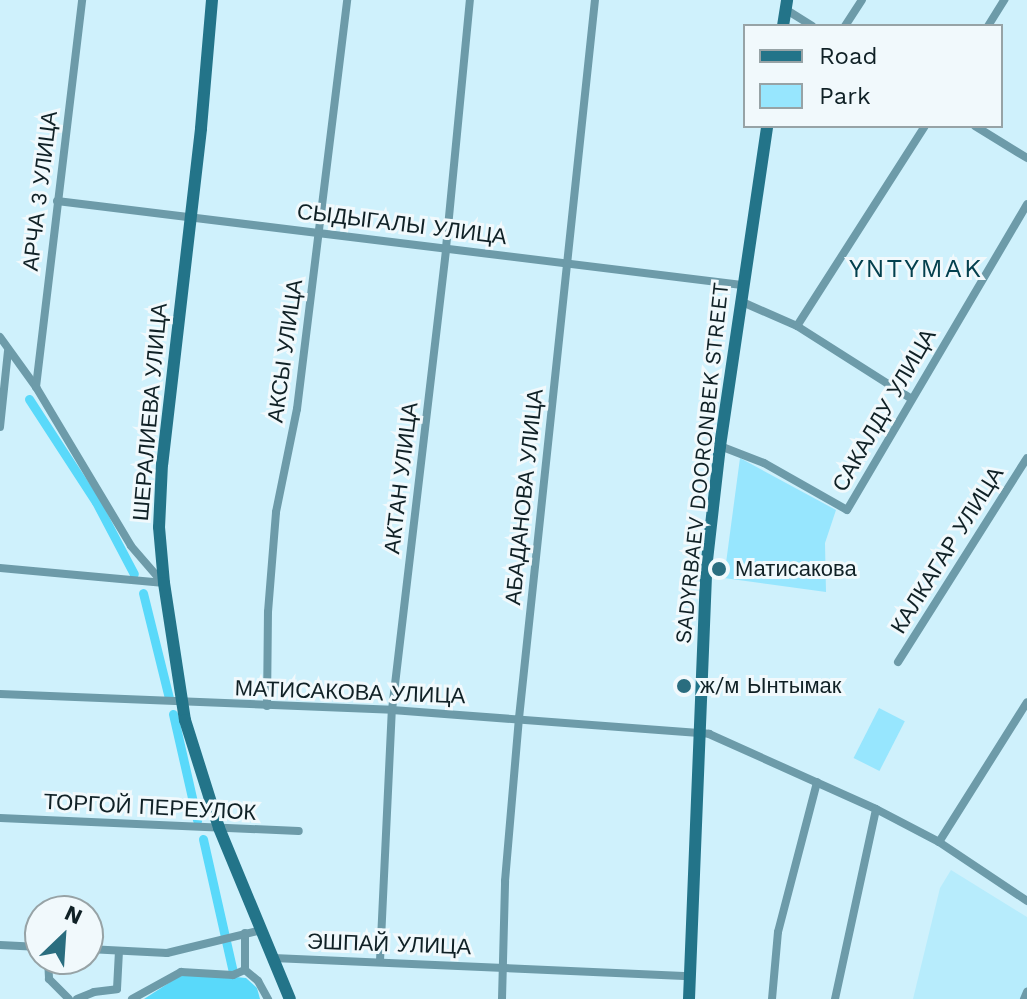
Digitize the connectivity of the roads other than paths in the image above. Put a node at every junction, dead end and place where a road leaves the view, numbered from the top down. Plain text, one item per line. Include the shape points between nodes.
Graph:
1 (82, 0) edge
2 (212, 0) edge
3 (347, 0) edge
4 (470, 0) edge
5 (595, 0) edge
6 (862, 0) edge
7 (1004, 0) edge
8 (786, 5) edge
9 (810, 24) edge
10 (846, 24) edge
11 (989, 24) edge
12 (767, 128) edge
13 (924, 128) edge
14 (978, 128) edge
15 (1027, 158) edge
16 (57, 201) junction
17 (1027, 204) edge
18 (190, 215) junction
19 (319, 231) junction
20 (446, 248) junction
21 (567, 263) junction
22 (742, 285) junction
23 (740, 301) junction
24 (797, 326) junction
25 (0, 337) edge
26 (8, 350) junction
27 (36, 387) junction
28 (910, 398) junction
29 (0, 427) edge
30 (720, 446) junction
31 (1027, 458) edge
32 (0, 568) edge
33 (164, 583) junction
34 (898, 662) dead end
35 (0, 694) edge
36 (1027, 702) edge
37 (181, 704) junction
38 (267, 706) junction
39 (392, 710) junction
40 (519, 718) junction
41 (698, 732) junction
42 (817, 782) junction
43 (876, 809) junction
44 (0, 818) edge
45 (219, 828) junction
46 (299, 831) dead end
47 (939, 842) junction
48 (1027, 901) edge
49 (261, 930) junction
50 (245, 933) junction
51 (0, 945) edge
52 (24, 946) edge
53 (104, 950) edge
54 (119, 951) junction
55 (273, 958) junction
56 (380, 961) junction
57 (503, 965) junction
58 (245, 970) junction
59 (49, 975) edge
60 (690, 976) junction
61 (1027, 992) edge
62 (69, 999) edge
63 (77, 999) edge
64 (132, 999) edge
65 (268, 999) edge
66 (290, 999) edge
67 (502, 999) edge
68 (689, 999) edge
69 (772, 999) edge
70 (835, 999) edge
71 (1024, 999) edge

1 - 16 street, АРЧА 3 УЛИЦА
2 - 18 street, ШЕРАЛИЕВА УЛИЦА
3 - 19 street, АКСЫ УЛИЦА
4 - 20 street, АКТАН УЛИЦА
5 - 21 street, АБАДАНОВА УЛИЦА
6 - 10 street
7 - 11 street
8 - 9 street
12 - 22 street, SADYRBAEV DOORONBEK STREET
13 - 24 street
14 - 15 street
16 - 18 street, СЫДЫГАЛЫ УЛИЦА
16 - 27 street, АРЧА 3 УЛИЦА
17 - 28 street, САКАЛДУ УЛИЦА
18 - 19 street, СЫДЫГАЛЫ УЛИЦА
18 - 33 street, ШЕРАЛИЕВА УЛИЦА via 162,464 159,527
19 - 20 street, СЫДЫГАЛЫ УЛИЦА
19 - 38 street, АКСЫ УЛИЦА via 297,409 276,512
20 - 21 street, СЫДЫГАЛЫ УЛИЦА
20 - 39 street, АКТАН УЛИЦА
21 - 22 street, СЫДЫГАЛЫ УЛИЦА
21 - 40 street, АБАДАНОВА УЛИЦА
22 - 23 street, SADYRBAEV DOORONBEK STREET
23 - 24 street
23 - 30 street, SADYRBAEV DOORONBEK STREET
24 - 28 street
25 - 26 street
26 - 27 street
26 - 29 street
27 - 33 street via 131,546
28 - 30 street, САКАЛДУ УЛИЦА via 847,510 764,463
30 - 41 street, SADYRBAEV DOORONBEK STREET via 705,583
31 - 34 street, КАЛКАГАР УЛИЦА
32 - 33 street
33 - 37 street, ШЕРАЛИЕВА УЛИЦА
35 - 37 street, МАТИСАКОВА УЛИЦА
36 - 47 street
37 - 38 street, МАТИСАКОВА УЛИЦА
37 - 45 street, ШЕРАЛИЕВА УЛИЦА
38 - 39 street, МАТИСАКОВА УЛИЦА
39 - 40 street, МАТИСАКОВА УЛИЦА
39 - 56 street, АКТАН УЛИЦА
40 - 41 street, МАТИСАКОВА УЛИЦА
40 - 57 street, АБАДАНОВА УЛИЦА
41 - 42 street, МАТИСАКОВА УЛИЦА
41 - 60 street, SADYRBAEV DOORONBEK STREET
42 - 43 street, МАТИСАКОВА УЛИЦА
42 - 69 street via 778,932
43 - 47 street, МАТИСАКОВА УЛИЦА
43 - 70 street
44 - 45 street, ТОРГОЙ ПЕРЕУЛОК
45 - 46 street, ТОРГОЙ ПЕРЕУЛОК
45 - 49 street, ШЕРАЛИЕВА УЛИЦА
47 - 48 street, МАТИСАКОВА УЛИЦА
49 - 50 street
49 - 55 street, ШЕРАЛИЕВА УЛИЦА
50 - 54 street via 167,953
50 - 58 street
51 - 52 street
53 - 54 street
54 - 63 street via 117,989
55 - 56 street, ЭШПАЙ УЛИЦА
55 - 66 street, ШЕРАЛИЕВА УЛИЦА
56 - 57 street, ЭШПАЙ УЛИЦА
57 - 60 street, ЭШПАЙ УЛИЦА
57 - 67 street, АБАДАНОВА УЛИЦА
58 - 64 street via 233,975 181,972
58 - 65 street
59 - 62 street
60 - 68 street, SADYRBAEV DOORONBEK STREET
61 - 71 street

